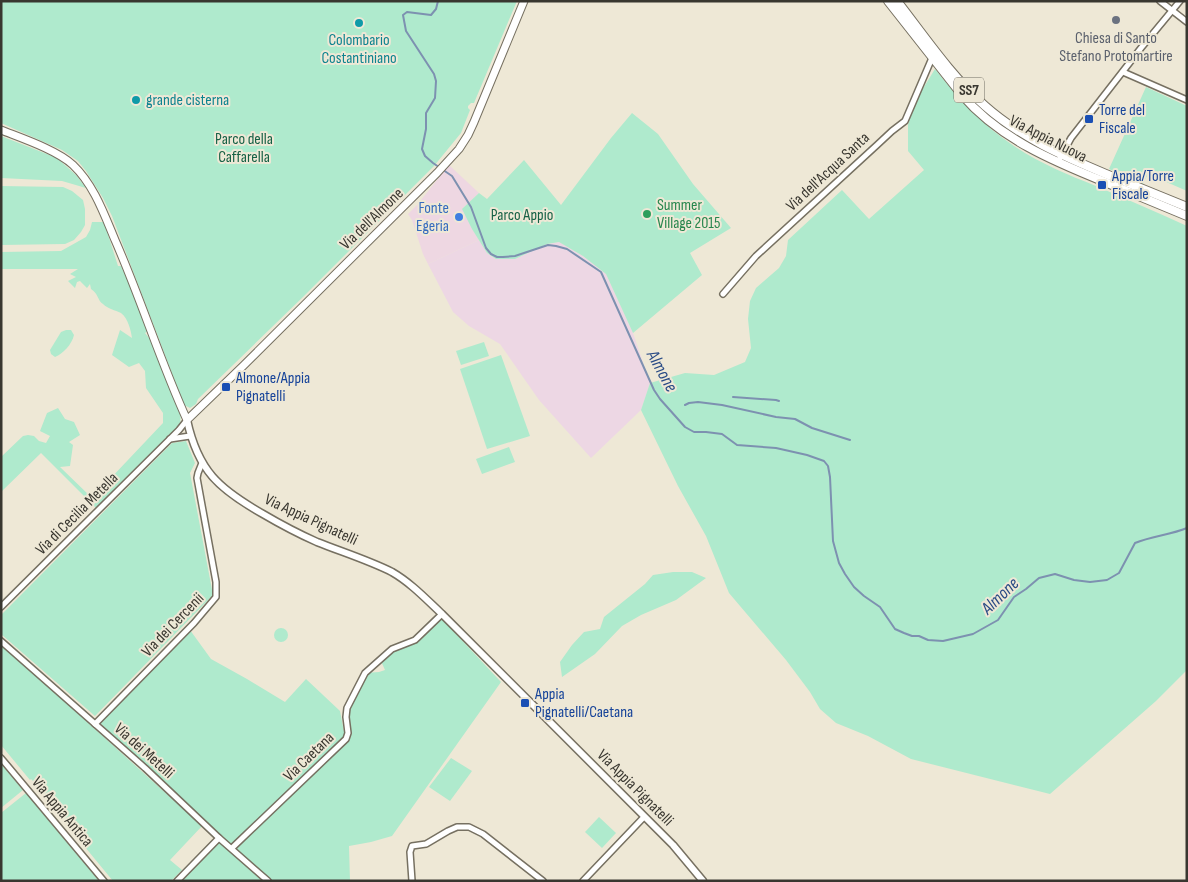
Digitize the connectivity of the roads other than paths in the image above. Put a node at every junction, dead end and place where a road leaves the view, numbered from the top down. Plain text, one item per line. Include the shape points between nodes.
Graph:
1 (524, 1) edge
2 (888, 1) edge
3 (897, 1) edge
4 (1160, 1) edge
5 (1180, 1) edge
6 (1172, 11) junction
7 (1187, 22) edge
8 (932, 58) junction
9 (1123, 72) junction
10 (1187, 100) edge
11 (1, 130) edge
12 (1060, 159) junction
13 (1187, 208) edge
14 (1187, 216) edge
15 (722, 294) dead end
16 (187, 420) junction
17 (190, 436) junction
18 (170, 439) junction
19 (202, 463) junction
20 (1, 606) edge
21 (442, 614) junction
22 (1, 641) edge
23 (95, 724) junction
24 (1, 758) edge
25 (644, 817) junction
26 (219, 838) junction
27 (232, 848) junction
28 (104, 881) edge
29 (176, 881) edge
30 (268, 881) edge
31 (412, 881) edge
32 (543, 881) edge
33 (583, 881) edge
34 (702, 881) edge

1 - 16 main road, Via dell'Almone via 474,122 459,149
2 - 8 main road, Via Appia Nuova / SS7
3 - 12 main road, Via Appia Nuova / SS7 via 974,96 1016,130
4 - 6 street
5 - 6 street
6 - 7 street
6 - 9 street
8 - 12 main road, Via Appia Nuova / SS7 via 968,102 999,130 1024,145
8 - 15 street, Via dell'Acqua Santa via 906,121 756,256
9 - 10 street
9 - 12 street via 1071,138
11 - 16 main road, Via Appia Pignatelli via 71,163 97,198
12 - 13 main road, Via Appia Nuova / SS7
12 - 14 main road, Via Appia Nuova / SS7
16 - 17 street, Via Appia Pignatelli
16 - 18 street, Via di Cecilia Metella
17 - 18 street
17 - 19 street, Via Appia Pignatelli
18 - 20 street, Via di Cecilia Metella
19 - 21 street, Via Appia Pignatelli via 220,486 236,499 316,542 394,573
19 - 23 street, Via dei Cercenii via 198,478 216,597
21 - 25 street, Via Appia Pignatelli
21 - 27 street, Via Caetana via 415,640 392,649 367,670 347,708 346,739
22 - 23 street, Via dei Metelli
23 - 26 street, Via dei Metelli
24 - 28 street, Via Appia Antica
25 - 33 street
25 - 34 street, Via Appia Pignatelli via 682,855
26 - 27 street, Via dei Metelli
26 - 29 street
27 - 30 street, Via dei Metelli
31 - 32 street via 412,846 426,844 457,827 468,827 483,834

